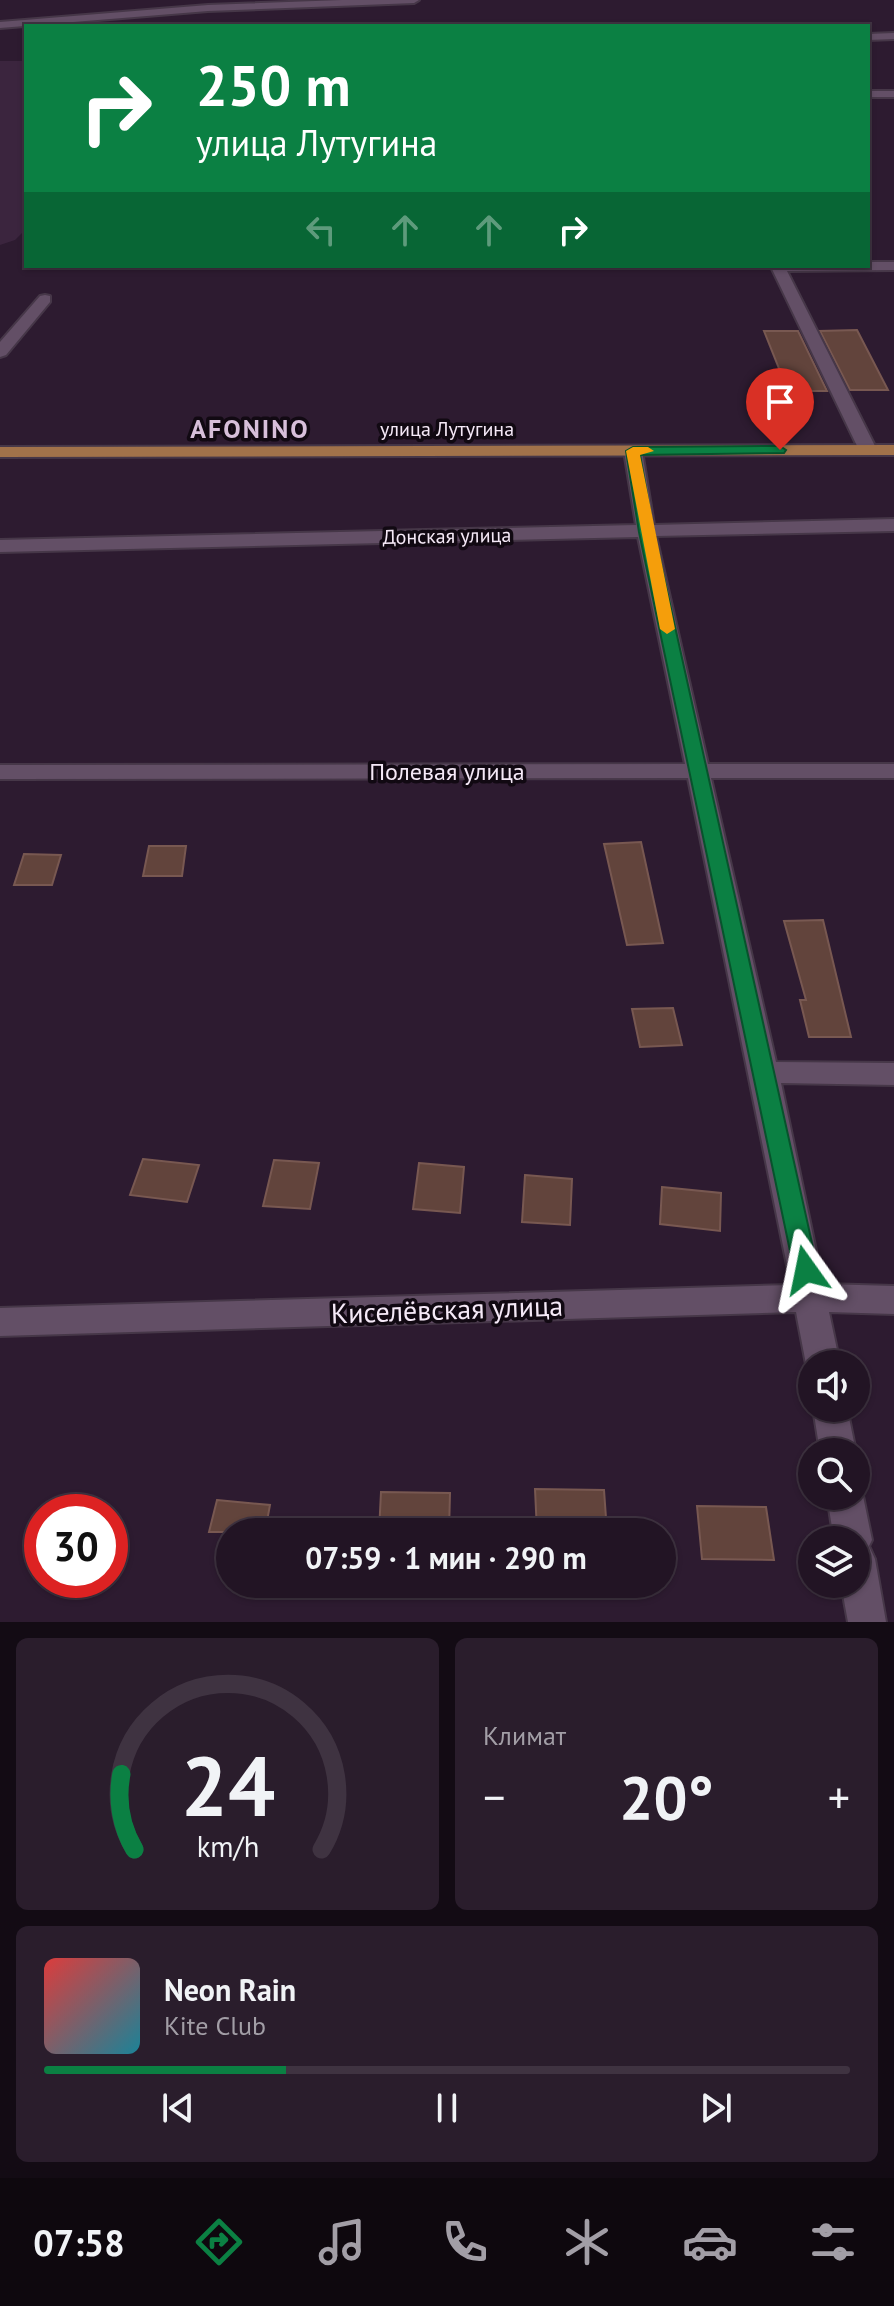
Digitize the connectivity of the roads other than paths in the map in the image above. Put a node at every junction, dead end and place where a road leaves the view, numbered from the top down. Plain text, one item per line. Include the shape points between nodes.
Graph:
1 (414, 0) edge
2 (208, 4) edge
3 (0, 25) edge
4 (894, 36) edge
5 (870, 37) edge
6 (870, 94) edge
7 (894, 94) edge
8 (870, 266) edge
9 (894, 266) edge
10 (778, 268) edge
11 (45, 299) dead end
12 (0, 352) edge
13 (868, 450) junction
14 (894, 450) edge
15 (633, 451) junction
16 (0, 452) edge
17 (894, 525) edge
18 (646, 532) junction
19 (0, 546) edge
20 (698, 771) junction
21 (894, 771) edge
22 (0, 772) edge
23 (764, 1072) junction
24 (894, 1074) edge
25 (812, 1298) junction
26 (894, 1300) edge
27 (0, 1322) edge
28 (821, 1350) edge
29 (863, 1598) edge
30 (867, 1622) edge

1 - 2 street
2 - 3 street
4 - 5 street
6 - 7 street
8 - 9 street
10 - 13 street
11 - 12 street
13 - 14 main road, улица Лутугина
13 - 15 main road, улица Лутугина
15 - 16 main road, улица Лутугина
15 - 18 street
17 - 18 street, Донская улица
18 - 19 street, Донская улица
18 - 20 street
20 - 21 street, Полевая улица
20 - 22 street, Полевая улица
20 - 23 street
23 - 24 street
23 - 25 street
25 - 26 street, Киселёвская улица
25 - 27 street, Киселёвская улица
25 - 28 street
29 - 30 street

